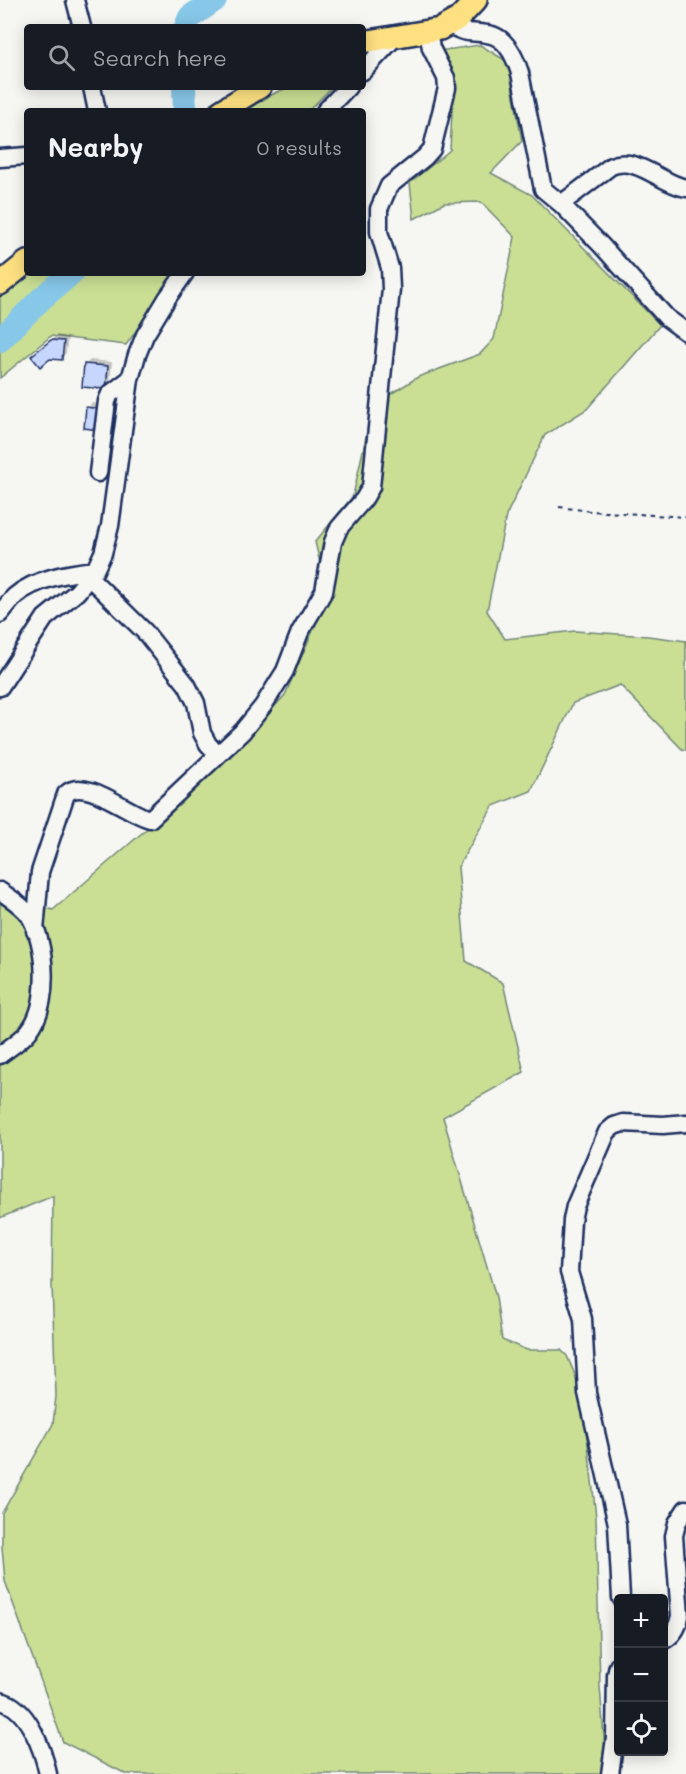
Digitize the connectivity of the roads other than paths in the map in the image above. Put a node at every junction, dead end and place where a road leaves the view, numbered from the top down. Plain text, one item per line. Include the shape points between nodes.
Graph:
1 (75, 0) edge
2 (476, 0) edge
3 (81, 24) edge
4 (450, 25) junction
5 (428, 31) junction
6 (396, 36) junction
7 (366, 41) edge
8 (366, 68) edge
9 (94, 90) edge
10 (255, 90) edge
11 (345, 90) edge
12 (96, 108) edge
13 (226, 108) edge
14 (328, 108) edge
15 (24, 156) edge
16 (0, 158) edge
17 (686, 188) edge
18 (561, 204) junction
19 (24, 264) edge
20 (183, 276) edge
21 (0, 284) edge
22 (686, 332) edge
23 (130, 378) junction
24 (98, 472) dead end
25 (92, 573) junction
26 (0, 614) edge
27 (0, 687) edge
28 (217, 754) junction
29 (0, 891) edge
30 (35, 931) junction
31 (0, 1055) edge
32 (686, 1123) edge
33 (686, 1509) edge
34 (621, 1594) edge
35 (668, 1636) edge
36 (0, 1701) edge
37 (616, 1702) edge
38 (48, 1774) edge
39 (610, 1774) edge

1 - 3 street
2 - 4 main road
4 - 5 main road
4 - 18 street via 468,33 493,35 509,47 520,73 543,189
5 - 6 main road
5 - 28 street via 447,88 435,142 426,157 389,186 379,209 379,232 390,268 391,288 371,487 339,528 324,591 300,632 285,671 264,706
6 - 7 main road
6 - 8 street
9 - 12 street
10 - 13 main road
11 - 14 street
15 - 16 street
17 - 18 street via 635,165 618,163
18 - 22 street via 667,318
19 - 21 main road
20 - 23 street via 145,335
23 - 24 street via 106,401
23 - 25 street via 110,526 103,553
25 - 26 street via 72,573 32,585 15,596
25 - 27 street via 77,592 45,618
25 - 28 street via 187,685 196,703 202,733
28 - 30 street via 150,819 80,788 69,790 40,872
29 - 30 street via 19,904
30 - 31 street via 44,961 38,1014 28,1032
32 - 34 street via 614,1126 581,1188 572,1220 569,1272 583,1318 587,1393 617,1524
33 - 35 street via 674,1536 679,1624
36 - 38 street via 19,1711 37,1737
37 - 39 street

